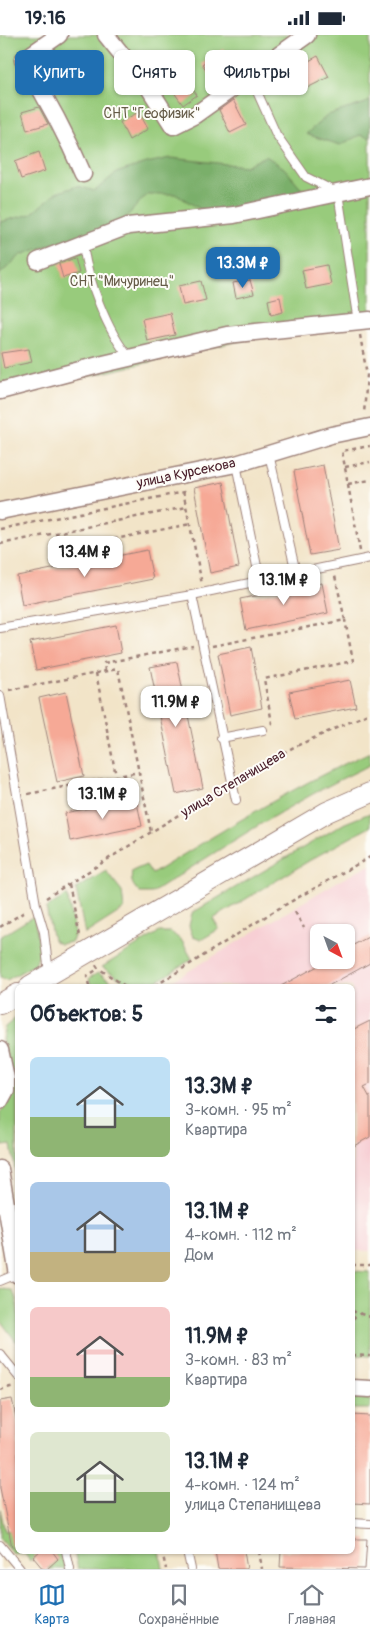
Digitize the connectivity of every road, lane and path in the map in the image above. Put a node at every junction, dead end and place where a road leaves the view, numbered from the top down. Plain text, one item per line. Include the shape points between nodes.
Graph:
1 (59, 35) edge
2 (106, 35) edge
3 (307, 35) edge
4 (286, 50) edge
5 (223, 95) edge
6 (259, 95) edge
7 (83, 174) dead end
8 (370, 186) edge
9 (338, 193) junction
10 (82, 243) junction
11 (38, 261) dead end
12 (364, 321) edge
13 (130, 358) junction
14 (0, 391) edge
15 (366, 428) edge
16 (370, 446) edge
17 (269, 454) junction
18 (370, 462) edge
19 (236, 464) junction
20 (345, 467) junction
21 (180, 475) junction
22 (370, 480) edge
23 (348, 484) junction
24 (184, 492) junction
25 (187, 507) junction
26 (0, 511) edge
27 (190, 524) junction
28 (0, 529) edge
29 (56, 533) junction
30 (0, 545) edge
31 (366, 559) edge
32 (333, 565) junction
33 (296, 573) junction
34 (260, 581) junction
35 (203, 593) junction
36 (192, 595) junction
37 (345, 620) junction
38 (0, 629) edge
39 (202, 646) junction
40 (105, 671) junction
41 (96, 673) junction
42 (0, 693) edge
43 (370, 713) edge
44 (263, 730) joint
45 (221, 737) junction
46 (139, 772) junction
47 (116, 776) junction
48 (232, 781) junction
49 (370, 793) edge
50 (18, 795) junction
51 (236, 800) dead end
52 (151, 832) junction
53 (370, 857) edge
54 (36, 905) junction
55 (295, 912) dead end
56 (0, 927) edge
57 (304, 928) dead end
58 (98, 968) dead end
59 (50, 980) edge
60 (37, 984) edge
61 (89, 984) edge
62 (158, 984) edge
63 (15, 996) edge
64 (0, 1004) edge
65 (0, 1050) edge
66 (0, 1101) edge
67 (0, 1169) edge
68 (15, 1263) edge
69 (355, 1265) edge
70 (370, 1265) edge
71 (15, 1276) edge
72 (0, 1281) edge
73 (355, 1312) edge
74 (362, 1313) junction
75 (355, 1317) edge
76 (370, 1317) edge
77 (0, 1354) edge
78 (355, 1355) edge
79 (370, 1356) edge
80 (15, 1372) edge
81 (15, 1386) edge
82 (355, 1388) edge
83 (370, 1389) edge
84 (0, 1390) edge
85 (355, 1523) edge
86 (370, 1524) edge
87 (0, 1545) edge
88 (67, 1554) edge
89 (163, 1554) edge
90 (188, 1554) edge
91 (260, 1554) edge
92 (20, 1569) edge
93 (70, 1569) edge
94 (166, 1569) edge
95 (191, 1569) edge
96 (262, 1569) edge

1 - 7 street via 23,60 70,141
2 - 5 street via 149,88 173,126
3 - 4 street
6 - 9 lane via 276,134 306,177
8 - 9 street
9 - 10 street via 234,215 128,226
9 - 12 lane
10 - 11 street
10 - 13 lane via 84,261 97,300
12 - 13 street via 226,335
12 - 15 path
13 - 14 street
15 - 17 street, улица Курсекова
16 - 20 path via 342,451
17 - 19 street, улица Курсекова
17 - 33 lane
18 - 20 path
19 - 21 street, улица Курсекова
19 - 34 lane
20 - 23 path
21 - 24 path
21 - 26 street, улица Курсекова
22 - 23 path
23 - 31 path
24 - 25 path
24 - 28 path
25 - 27 path
25 - 29 path
27 - 29 path via 60,550
27 - 35 path
29 - 30 path
31 - 32 lane
32 - 33 lane
32 - 37 path
33 - 34 lane
34 - 35 lane
35 - 36 lane
36 - 38 lane
36 - 39 lane
37 - 39 path
37 - 44 path via 353,661 264,679 272,723
39 - 40 path via 104,663
39 - 45 lane
40 - 41 path
40 - 46 path via 118,669
41 - 42 path
41 - 47 path
42 - 50 lane
43 - 48 path, улица Степанищева via 294,747
44 - 45 lane
45 - 48 lane
46 - 47 path
46 - 52 path
47 - 50 path
48 - 51 lane
48 - 52 path, улица Степанищева
49 - 59 street via 326,811
50 - 54 lane
52 - 54 path, улица Степанищева
53 - 62 path via 276,910
54 - 56 path, улица Степанищева
54 - 59 lane via 44,932
55 - 57 path
58 - 61 path via 87,976
59 - 60 street
63 - 64 street
65 - 66 street via 6,1078 6,1090
67 - 68 street
69 - 70 path
71 - 72 lane
73 - 74 path
74 - 75 path
74 - 76 path
77 - 80 lane
78 - 79 path
81 - 84 path
82 - 83 street
85 - 86 lane
87 - 92 lane
88 - 93 lane
89 - 94 path
90 - 95 lane
91 - 96 path

